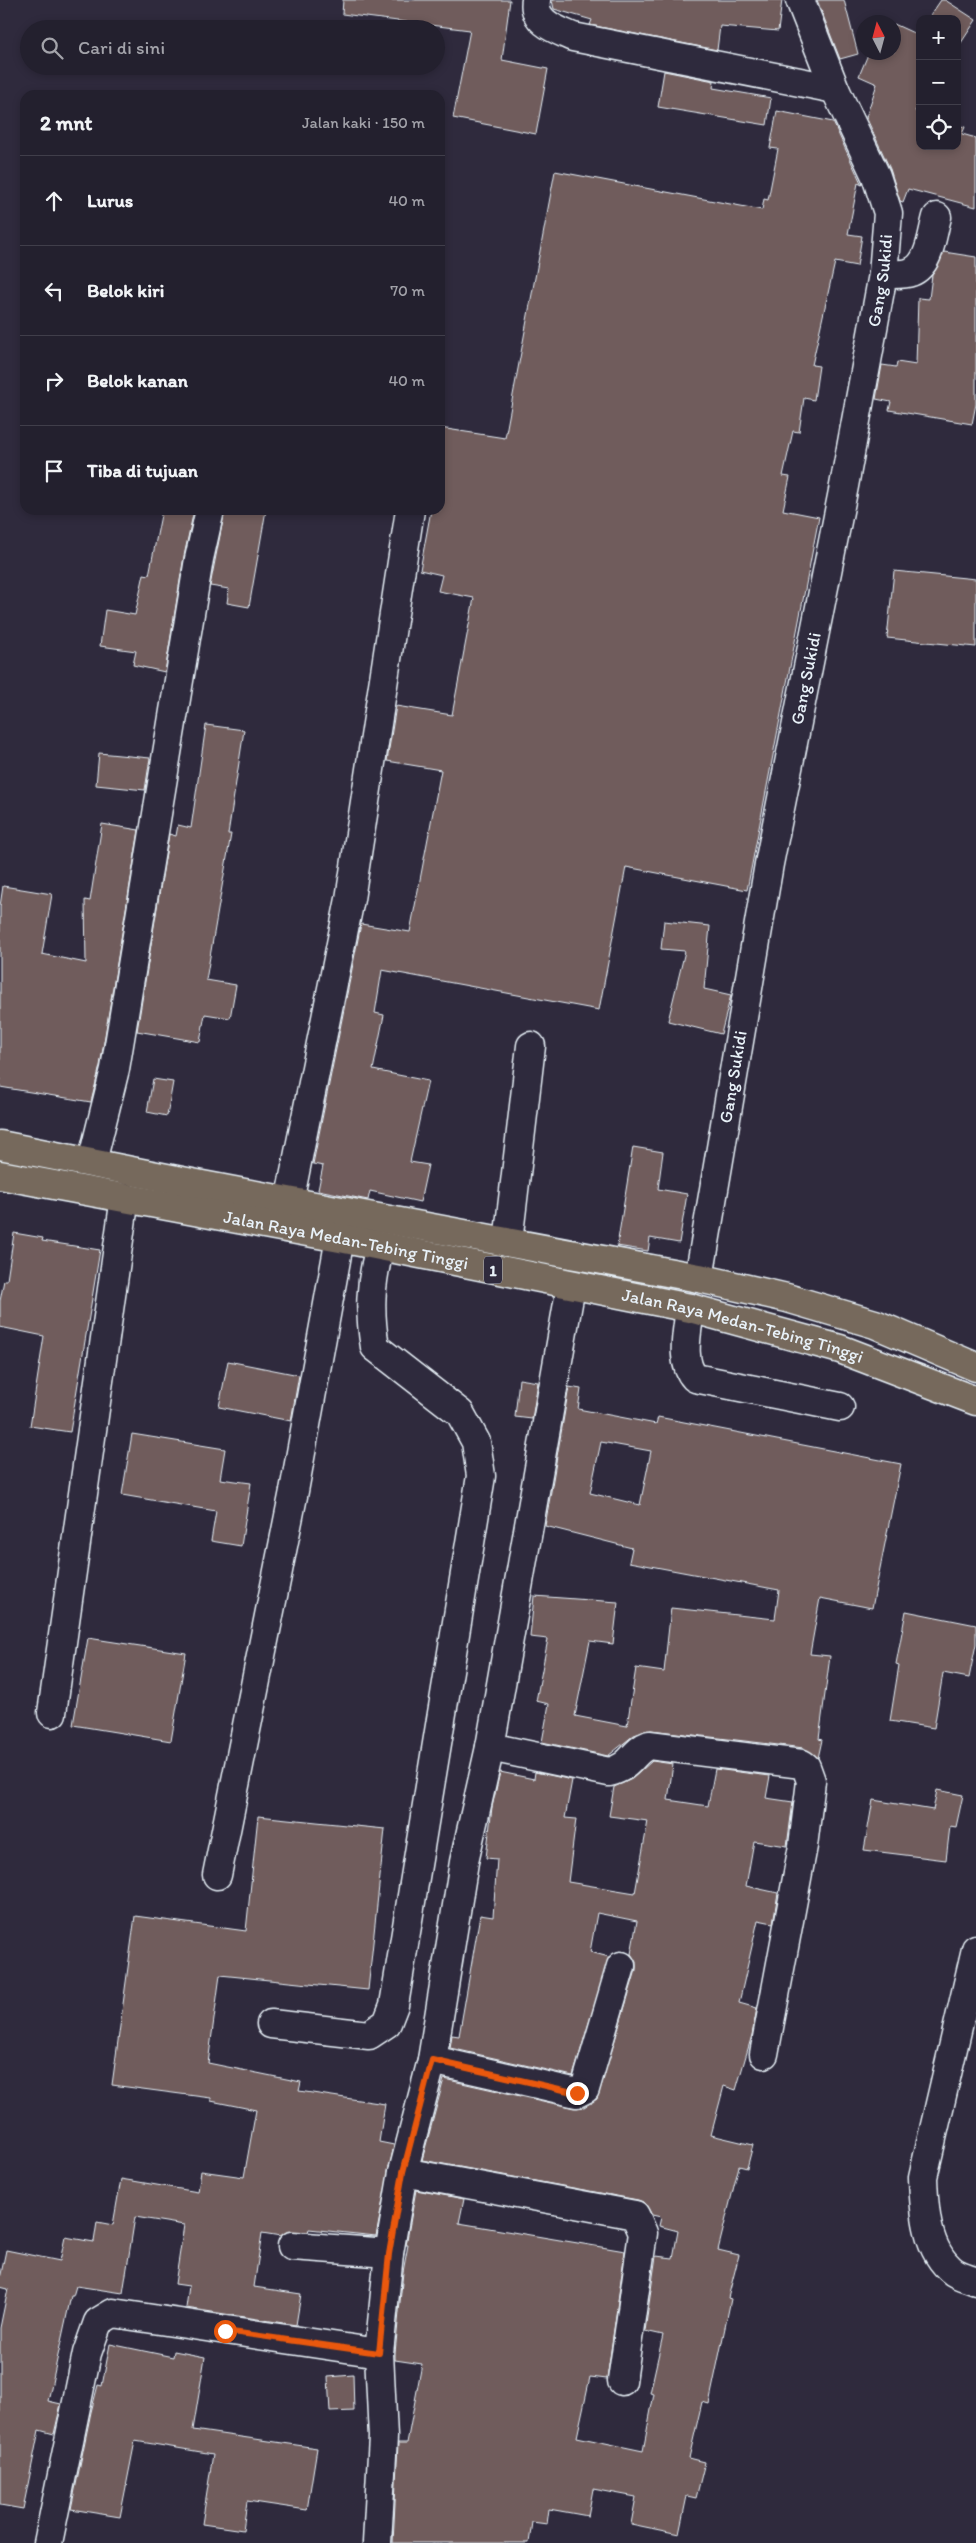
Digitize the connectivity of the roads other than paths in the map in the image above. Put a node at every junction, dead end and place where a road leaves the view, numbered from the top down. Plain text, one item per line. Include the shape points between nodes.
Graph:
1 (536, 0) edge
2 (800, 0) edge
3 (835, 89) junction
4 (937, 217) dead end
5 (884, 274) junction
6 (209, 515) edge
7 (409, 515) edge
8 (531, 1046) dead end
9 (0, 1145) edge
10 (92, 1162) junction
11 (0, 1175) edge
12 (125, 1198) junction
13 (289, 1202) junction
14 (340, 1238) junction
15 (508, 1242) junction
16 (380, 1247) junction
17 (699, 1278) junction
18 (571, 1286) junction
19 (690, 1308) junction
20 (976, 1367) edge
21 (976, 1401) edge
22 (840, 1407) dead end
23 (52, 1713) dead end
24 (490, 1748) junction
25 (218, 1875) dead end
26 (976, 1949) edge
27 (620, 1966) dead end
28 (271, 2024) dead end
29 (764, 2054) dead end
30 (432, 2060) junction
31 (403, 2172) junction
32 (292, 2246) dead end
33 (389, 2254) junction
34 (976, 2281) edge
35 (379, 2353) junction
36 (622, 2381) dead end
37 (48, 2543) edge
38 (377, 2543) edge

1 - 3 street via 539,18 547,26 573,38
2 - 3 street, Gang Sukidi
3 - 5 street, Gang Sukidi via 876,176 888,213
4 - 5 street via 927,255 919,268 910,273
5 - 17 street, Gang Sukidi via 769,864
6 - 10 street via 115,1069
7 - 13 street via 350,899
8 - 15 street
9 - 10 highway, Jalan Raya Medan-Tebing Tinggi / 1
10 - 13 highway, Jalan Raya Medan-Tebing Tinggi / 1
11 - 12 highway, Jalan Raya Medan-Tebing Tinggi / 1
12 - 14 highway, Jalan Raya Medan-Tebing Tinggi / 1
12 - 23 street
13 - 15 highway, Jalan Raya Medan-Tebing Tinggi / 1
14 - 16 highway, Jalan Raya Medan-Tebing Tinggi / 1
14 - 25 street
15 - 17 highway, Jalan Raya Medan-Tebing Tinggi / 1
16 - 18 highway, Jalan Raya Medan-Tebing Tinggi / 1
16 - 28 street via 372,1273 370,1315 375,1347 460,1413 476,1442 481,1476 394,2005 387,2023 370,2035
17 - 20 highway, Jalan Raya Medan-Tebing Tinggi / 1 via 787,1298 875,1324
18 - 19 highway, Jalan Raya Medan-Tebing Tinggi / 1
18 - 24 street
19 - 21 highway, Jalan Raya Medan-Tebing Tinggi / 1 via 840,1350
19 - 22 street via 686,1359 688,1371 695,1378
24 - 29 street via 609,1772 621,1768 649,1745 806,1767 811,1781 803,1846
24 - 30 street via 464,1862
26 - 34 street via 923,2177 924,2208 932,2241 941,2258 955,2273
27 - 30 street via 585,2089 577,2093
30 - 31 street
31 - 33 street
31 - 36 street via 635,2215 643,2233
32 - 33 street
33 - 35 street
35 - 37 street via 112,2313 98,2322 87,2353
35 - 38 street via 382,2437

